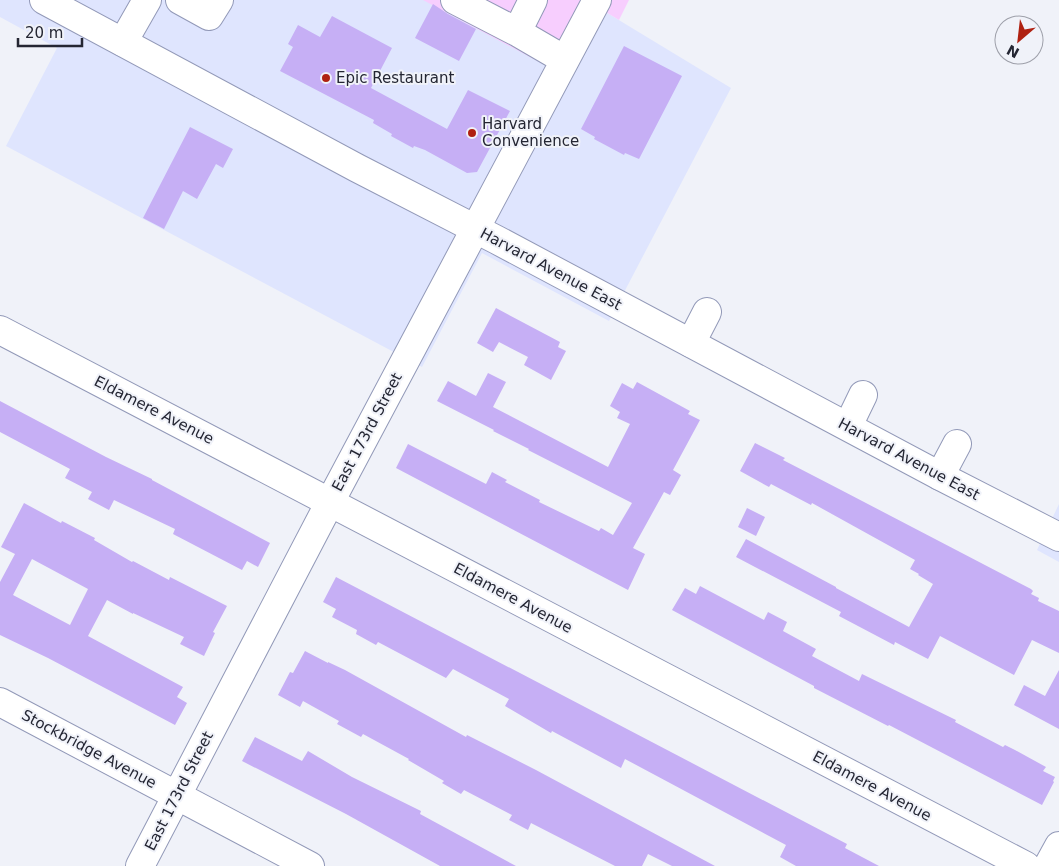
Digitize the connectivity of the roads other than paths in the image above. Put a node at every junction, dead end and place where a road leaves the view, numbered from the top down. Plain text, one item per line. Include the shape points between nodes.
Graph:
1 (44, 0) edge
2 (147, 0) edge
3 (180, 0) edge
4 (218, 0) edge
5 (455, 0) edge
6 (533, 0) edge
7 (597, 0) edge
8 (516, 32) junction
9 (123, 42) junction
10 (565, 60) junction
11 (476, 229) junction
12 (707, 312) dead end
13 (0, 330) edge
14 (690, 343) junction
15 (863, 395) dead end
16 (848, 426) junction
17 (957, 444) dead end
18 (940, 476) junction
19 (330, 502) junction
20 (1058, 534) edge
21 (0, 702) edge
22 (177, 796) junction
23 (1059, 846) edge
24 (140, 866) edge
25 (310, 866) edge
26 (1026, 866) edge
27 (1048, 866) edge

1 - 9 street, Harvard Avenue East
2 - 9 street
3 - 4 street via 210,16
5 - 8 street
6 - 8 street
7 - 10 street, East 173rd Street
8 - 10 street
9 - 11 street, Harvard Avenue East
10 - 11 street, East 173rd Street
11 - 14 street, Harvard Avenue East
11 - 19 street, East 173rd Street
12 - 14 street
13 - 19 street, Eldamere Avenue
14 - 16 street, Harvard Avenue East
15 - 16 street
16 - 18 street, Harvard Avenue East
17 - 18 street
18 - 20 street, Harvard Avenue East
19 - 22 street, East 173rd Street
19 - 26 street, Eldamere Avenue
21 - 22 street, Stockbridge Avenue
22 - 24 street, East 173rd Street
22 - 25 street, Stockbridge Avenue
23 - 27 street

